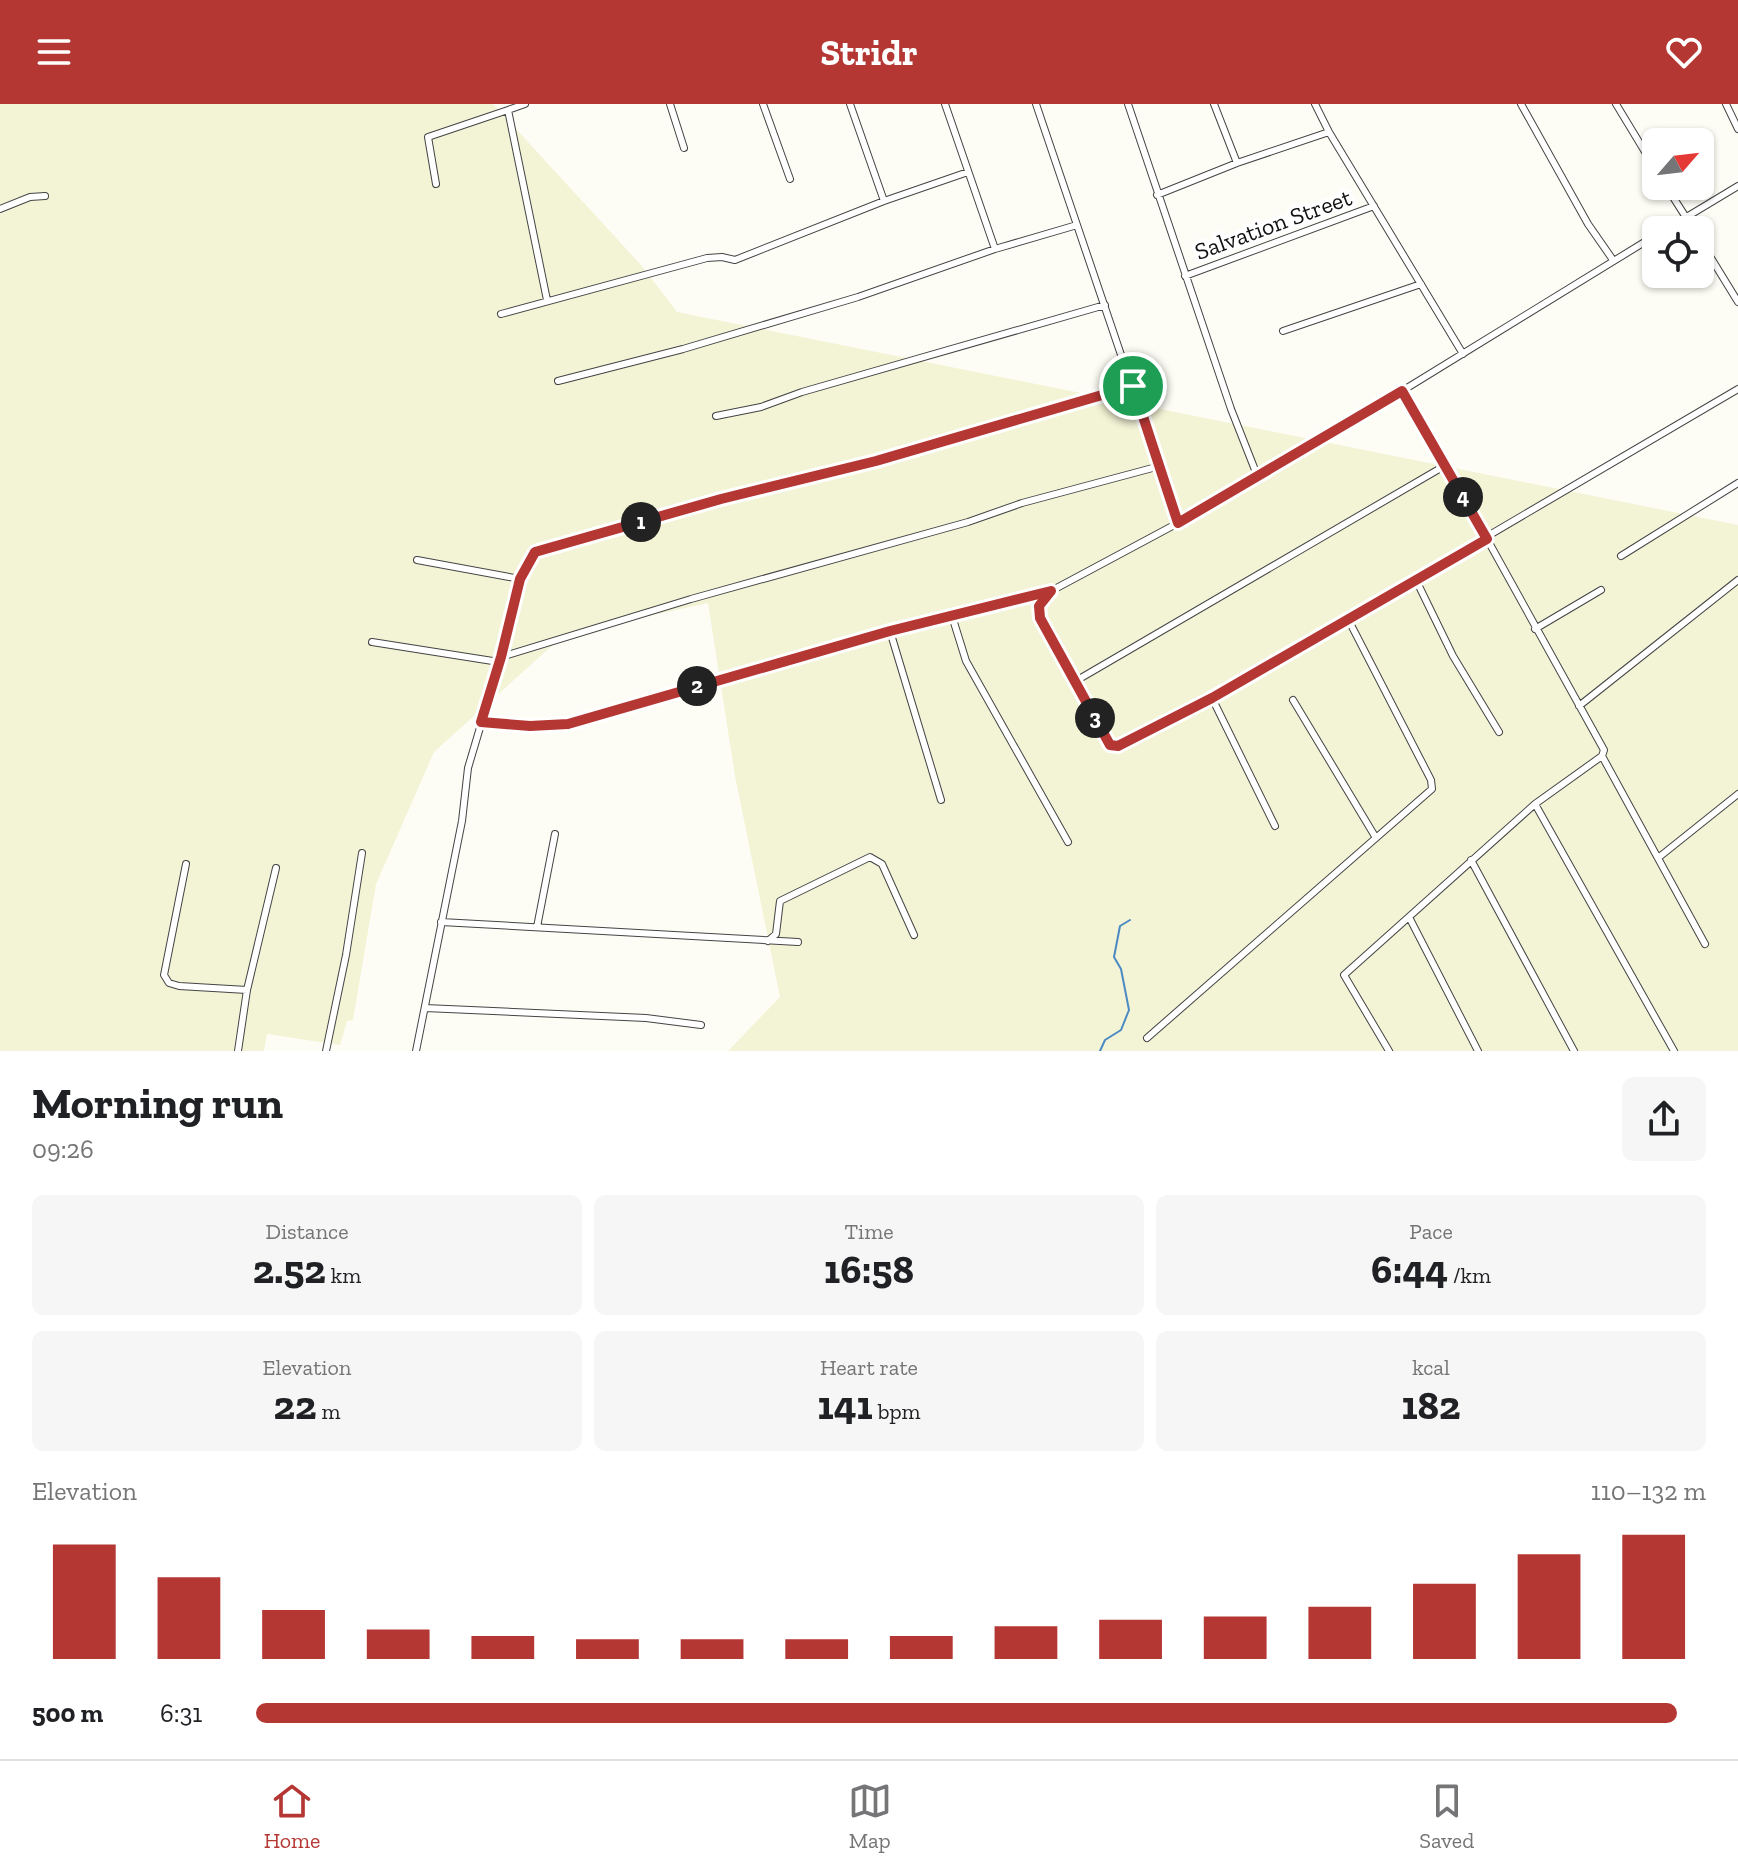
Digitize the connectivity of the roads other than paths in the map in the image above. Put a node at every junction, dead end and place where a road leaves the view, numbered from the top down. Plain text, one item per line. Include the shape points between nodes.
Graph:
1 (525, 104) edge
2 (670, 104) edge
3 (763, 104) edge
4 (850, 104) edge
5 (945, 104) edge
6 (1036, 104) edge
7 (1128, 104) edge
8 (1214, 104) edge
9 (1315, 104) edge
10 (1521, 104) edge
11 (1616, 104) edge
12 (1726, 104) edge
13 (508, 110) junction
14 (1738, 129) edge
15 (1329, 132) junction
16 (1642, 147) edge
17 (684, 148) dead end
18 (1237, 163) junction
19 (968, 172) junction
20 (790, 179) dead end
21 (436, 184) dead end
22 (1738, 186) edge
23 (1157, 195) junction
24 (45, 196) dead end
25 (884, 201) junction
26 (1374, 206) junction
27 (0, 209) edge
28 (1689, 216) edge
29 (1077, 225) junction
30 (1642, 243) edge
31 (995, 249) junction
32 (1613, 260) junction
33 (1714, 263) edge
34 (1185, 276) junction
35 (1421, 284) junction
36 (547, 300) junction
37 (1738, 302) edge
38 (1105, 305) junction
39 (501, 314) dead end
40 (1283, 331) dead end
41 (1463, 354) junction
42 (558, 381) dead end
43 (1133, 386) junction
44 (1738, 389) edge
45 (1402, 391) junction
46 (716, 416) dead end
47 (1446, 465) junction
48 (1160, 466) junction
49 (1257, 475) junction
50 (1738, 483) edge
51 (1178, 523) junction
52 (1487, 539) junction
53 (1621, 556) dead end
54 (417, 560) dead end
55 (520, 579) junction
56 (1416, 580) junction
57 (1738, 580) edge
58 (1601, 590) dead end
59 (1051, 591) junction
60 (952, 616) junction
61 (1348, 619) junction
62 (1535, 629) junction
63 (890, 631) junction
64 (372, 642) dead end
65 (500, 659) junction
66 (1074, 682) junction
67 (1212, 698) junction
68 (1293, 700) dead end
69 (1579, 706) junction
70 (481, 722) junction
71 (1499, 732) dead end
72 (1602, 756) junction
73 (1738, 794) edge
74 (941, 800) dead end
75 (1535, 804) junction
76 (1275, 826) dead end
77 (555, 834) dead end
78 (1376, 838) junction
79 (1068, 842) dead end
80 (362, 853) dead end
81 (1658, 858) junction
82 (1471, 860) junction
83 (186, 864) dead end
84 (276, 868) dead end
85 (1409, 917) junction
86 (441, 922) junction
87 (537, 927) junction
88 (914, 935) dead end
89 (768, 941) junction
90 (798, 942) dead end
91 (1705, 944) dead end
92 (247, 990) junction
93 (425, 1008) junction
94 (701, 1025) dead end
95 (1147, 1038) dead end
96 (238, 1051) edge
97 (326, 1051) edge
98 (416, 1051) edge
99 (1389, 1051) edge
100 (1478, 1051) edge
101 (1574, 1051) edge
102 (1674, 1051) edge

1 - 13 street
2 - 17 street
3 - 20 street
4 - 25 street
5 - 19 street
6 - 29 street
7 - 23 street
8 - 18 street
9 - 15 street
10 - 32 street
11 - 16 street
12 - 14 street
13 - 21 street via 428,137
13 - 36 street
15 - 18 street
15 - 26 street
18 - 23 street
19 - 25 street
19 - 31 street
22 - 28 street
23 - 34 street
24 - 27 street
25 - 36 street via 735,260 707,258
26 - 34 street, Salvation Street
26 - 35 street
29 - 31 street
29 - 38 street
30 - 32 street
31 - 42 street via 858,297
32 - 41 street
33 - 37 street
34 - 49 street
35 - 40 street
35 - 41 street
36 - 39 street
38 - 43 street
38 - 46 street
41 - 45 street
43 - 48 street
43 - 55 street via 535,552
44 - 52 street
45 - 47 street
45 - 49 street
47 - 52 street
47 - 66 street
48 - 51 street
48 - 65 street
49 - 51 street
50 - 53 street
51 - 59 street
52 - 56 street
52 - 62 street
54 - 55 street
55 - 65 street
56 - 61 street
56 - 71 street
57 - 69 street
58 - 62 street
59 - 60 street
59 - 66 street via 1039,606 1040,618
60 - 63 street
60 - 79 street via 966,661
61 - 67 street
61 - 78 street via 1432,784
62 - 69 street
63 - 70 street via 568,724
63 - 74 street
64 - 65 street
65 - 70 street
66 - 67 street via 1110,745 1118,746
67 - 76 street
68 - 78 street
69 - 72 street via 1604,750
70 - 86 street
72 - 75 street
72 - 81 street
73 - 81 street
75 - 82 street
75 - 102 street
77 - 87 street
78 - 95 street
80 - 97 street
81 - 91 street
82 - 85 street
82 - 101 street
83 - 92 street via 164,975 179,986
84 - 92 street
85 - 99 street via 1344,975
85 - 100 street
86 - 87 street
86 - 93 street
87 - 89 street
88 - 89 street via 882,864 870,857 780,901 776,934
89 - 90 street
92 - 96 street
93 - 94 street
93 - 98 street

